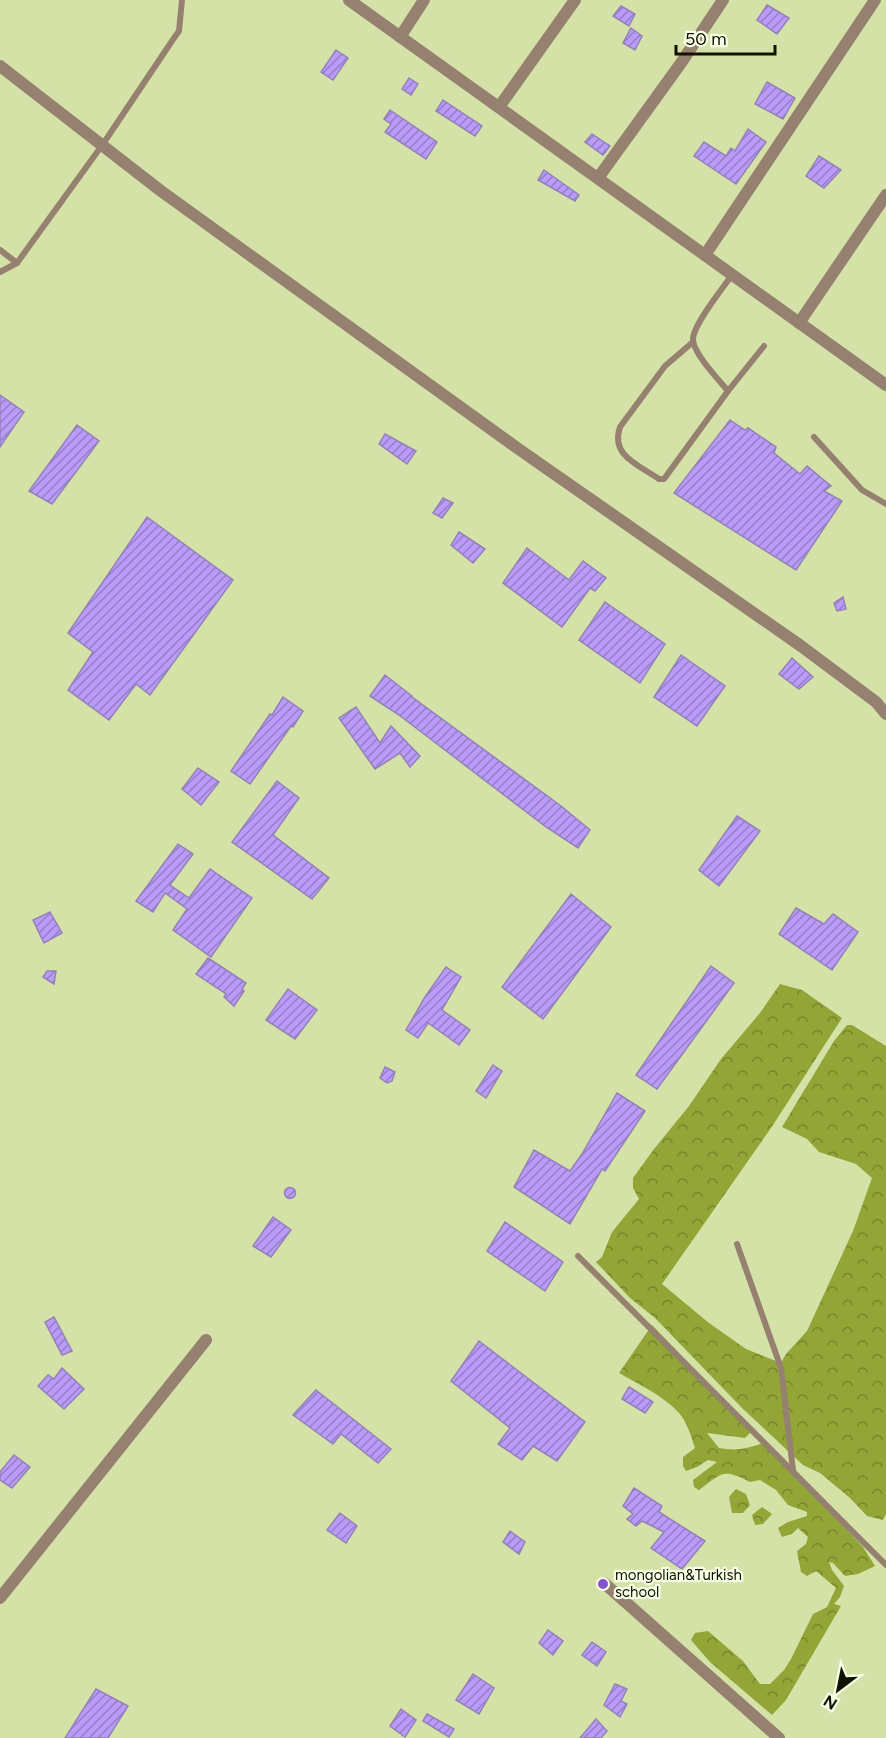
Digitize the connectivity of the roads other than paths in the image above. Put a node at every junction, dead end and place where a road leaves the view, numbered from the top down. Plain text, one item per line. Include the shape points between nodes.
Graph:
1 (182, 0) edge
2 (349, 0) edge
3 (424, 0) edge
4 (575, 0) edge
5 (723, 0) edge
6 (875, 0) edge
7 (400, 37) junction
8 (0, 66) edge
9 (499, 108) junction
10 (103, 144) junction
11 (598, 178) junction
12 (886, 195) edge
13 (0, 250) edge
14 (705, 255) junction
15 (17, 263) junction
16 (0, 272) edge
17 (732, 274) junction
18 (799, 323) junction
19 (693, 342) junction
20 (764, 346) dead end
21 (886, 385) edge
22 (728, 391) junction
23 (814, 437) dead end
24 (886, 504) edge
25 (886, 714) edge
26 (737, 1245) dead end
27 (578, 1256) dead end
28 (206, 1340) dead end
29 (793, 1471) junction
30 (886, 1564) edge
31 (603, 1583) dead end
32 (0, 1598) edge
33 (779, 1738) edge

1 - 10 lane via 179,31
2 - 7 street
3 - 7 street
4 - 9 street
5 - 11 street
6 - 14 street
7 - 9 street
8 - 10 street
9 - 11 street
10 - 15 lane
10 - 25 street via 161,191 510,443 801,646 876,702
11 - 14 street
12 - 18 street
13 - 15 lane
14 - 17 street
15 - 16 lane
17 - 18 street
17 - 19 lane via 695,330
18 - 21 street
19 - 22 lane via 703,362
19 - 22 lane via 665,366 620,427 616,437 619,448 625,456 664,479
20 - 22 lane
23 - 24 lane via 862,490
26 - 29 lane via 781,1368
27 - 29 lane
28 - 32 street
29 - 30 lane
31 - 33 street

